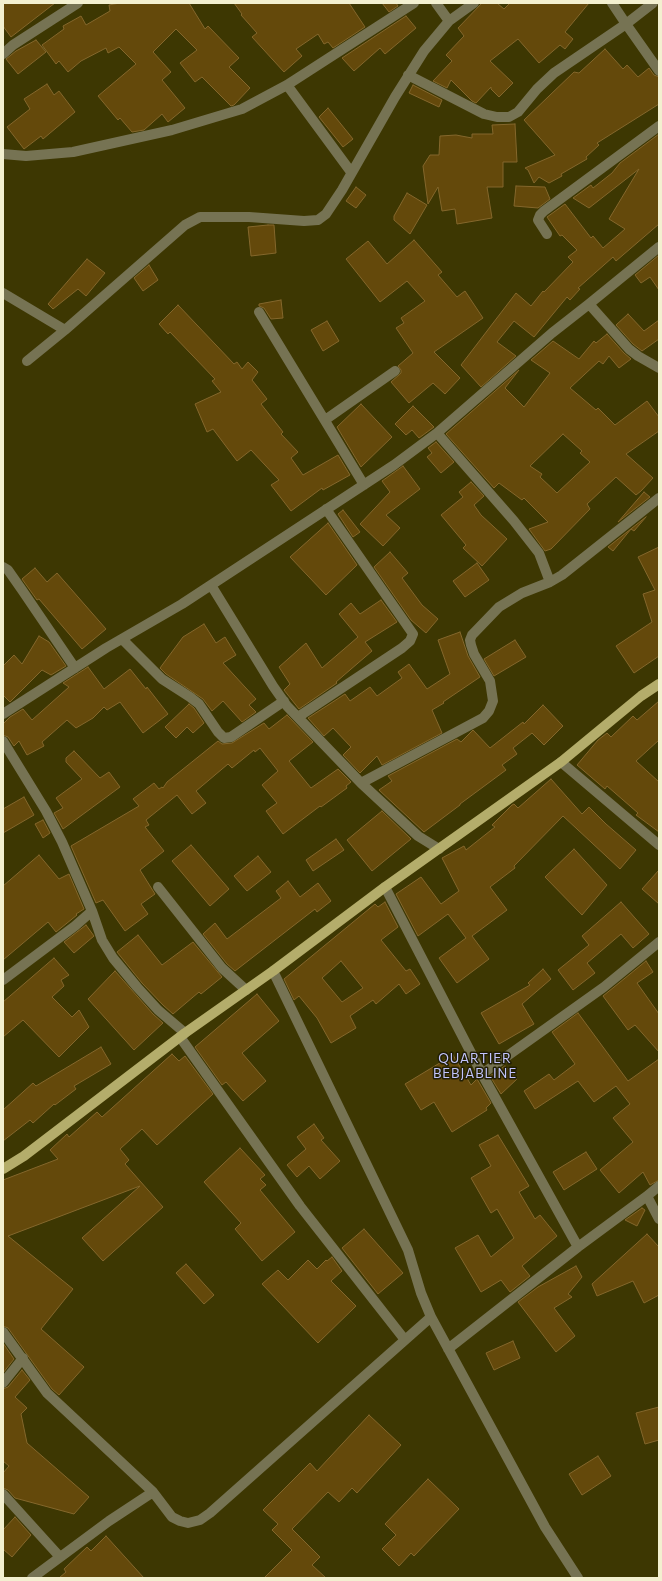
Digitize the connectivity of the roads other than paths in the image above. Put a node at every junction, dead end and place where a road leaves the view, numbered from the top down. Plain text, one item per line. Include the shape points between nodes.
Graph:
1 (78, 3) edge
2 (414, 3) edge
3 (436, 3) edge
4 (474, 3) edge
5 (612, 3) edge
6 (653, 3) edge
7 (449, 21) junction
8 (626, 24) junction
9 (3, 54) edge
10 (659, 70) edge
11 (408, 75) junction
12 (287, 85) junction
13 (659, 126) edge
14 (3, 154) edge
15 (351, 172) junction
16 (547, 234) dead end
17 (659, 247) edge
18 (3, 293) edge
19 (589, 304) junction
20 (259, 312) dead end
21 (65, 330) junction
22 (27, 361) dead end
23 (659, 368) edge
24 (395, 371) dead end
25 (326, 420) junction
26 (437, 433) junction
27 (364, 485) junction
28 (659, 498) edge
29 (326, 509) junction
30 (3, 567) edge
31 (550, 582) junction
32 (211, 585) junction
33 (122, 639) junction
34 (74, 668) junction
35 (659, 684) edge
36 (284, 701) junction
37 (3, 714) edge
38 (298, 717) junction
39 (3, 741) edge
40 (561, 762) junction
41 (361, 783) junction
42 (659, 845) edge
43 (439, 849) junction
44 (158, 887) dead end
45 (385, 887) junction
46 (92, 911) junction
47 (659, 942) edge
48 (273, 971) junction
49 (3, 980) edge
50 (246, 990) junction
51 (183, 1035) junction
52 (482, 1074) junction
53 (3, 1169) edge
54 (659, 1186) edge
55 (647, 1196) junction
56 (659, 1219) edge
57 (578, 1247) junction
58 (431, 1317) junction
59 (3, 1332) edge
60 (405, 1340) junction
61 (448, 1349) junction
62 (23, 1358) junction
63 (3, 1384) edge
64 (153, 1492) junction
65 (3, 1494) edge
66 (60, 1557) junction
67 (32, 1578) edge
68 (578, 1578) edge

1 - 9 street
2 - 12 street
3 - 7 street
4 - 7 street
5 - 8 street
6 - 8 street
7 - 11 street via 424,50
8 - 10 street
8 - 11 street via 554,73 518,112 509,117 497,118 484,114
11 - 15 street
12 - 14 street via 242,109 172,130 73,152 26,156
12 - 15 street
13 - 16 street via 544,211 538,220
15 - 21 street via 326,214 318,220 249,216 200,217 184,224
17 - 19 street
18 - 21 street
19 - 23 street via 629,349
19 - 26 street
20 - 25 street
21 - 22 street
24 - 25 street
25 - 27 street
26 - 27 street
26 - 31 street via 539,553
27 - 29 street
28 - 31 street
29 - 32 street
29 - 38 street via 413,634 402,648
30 - 34 street via 22,590
31 - 41 street via 522,593 499,607 472,635 471,645 490,681 494,701 483,718
32 - 33 street
32 - 36 street
33 - 34 street
33 - 36 street via 162,679 199,704 224,738 231,737
34 - 37 street
35 - 40 main road
36 - 38 street
38 - 41 street
39 - 46 street via 46,811
40 - 42 street
40 - 43 main road
41 - 43 street via 418,836
43 - 45 main road
44 - 50 street via 222,968
45 - 48 main road
45 - 52 street
46 - 49 street
46 - 51 street via 102,940 113,958
47 - 52 street via 604,986
48 - 50 main road
48 - 58 street via 408,1250
50 - 51 main road
51 - 53 main road via 24,1156
51 - 60 street via 300,1206
52 - 57 street
54 - 55 street
55 - 56 street
55 - 57 street
57 - 61 street
58 - 60 street
58 - 61 street
59 - 62 street
60 - 64 street via 200,1520 188,1523 172,1517
61 - 68 street via 545,1527
62 - 63 street
62 - 64 street via 47,1393
64 - 66 street
65 - 66 street
66 - 67 street

